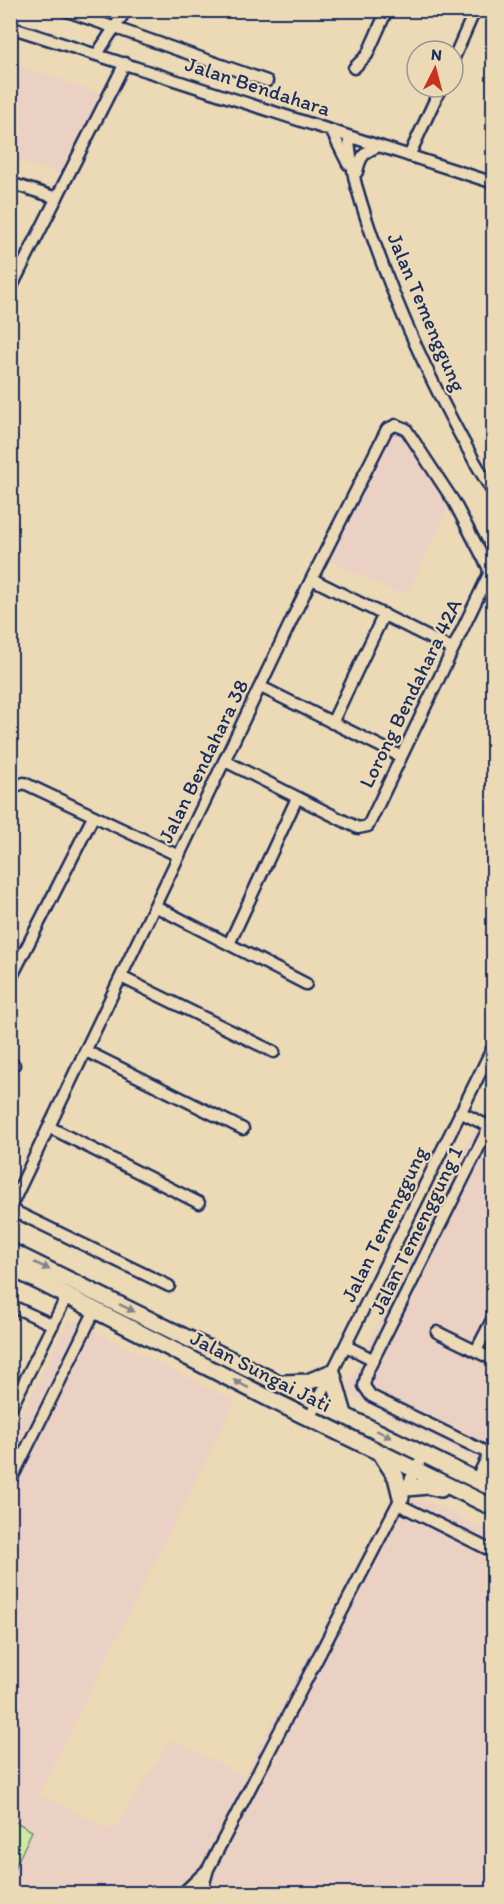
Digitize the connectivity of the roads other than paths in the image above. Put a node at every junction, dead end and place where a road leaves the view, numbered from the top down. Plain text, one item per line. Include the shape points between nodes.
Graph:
1 (64, 10) edge
2 (126, 10) edge
3 (387, 10) edge
4 (475, 10) edge
5 (10, 27) edge
6 (116, 28) junction
7 (462, 39) edge
8 (97, 54) junction
9 (125, 63) junction
10 (354, 68) dead end
11 (267, 81) dead end
12 (436, 99) edge
13 (331, 130) junction
14 (348, 136) junction
15 (380, 146) junction
16 (410, 156) junction
17 (10, 183) edge
18 (494, 183) edge
19 (356, 184) junction
20 (57, 198) junction
21 (15, 271) edge
22 (10, 290) edge
23 (494, 494) edge
24 (454, 502) joint
25 (312, 579) junction
26 (384, 614) junction
27 (452, 649) junction
28 (261, 687) junction
29 (332, 723) junction
30 (400, 756) junction
31 (225, 761) junction
32 (12, 789) edge
33 (297, 798) junction
34 (93, 817) junction
35 (179, 856) junction
36 (155, 906) junction
37 (229, 945) junction
38 (121, 977) junction
39 (10, 980) edge
40 (306, 984) dead end
41 (494, 1045) edge
42 (86, 1051) junction
43 (274, 1052) dead end
44 (460, 1112) junction
45 (492, 1124) edge
46 (49, 1127) junction
47 (243, 1129) dead end
48 (199, 1203) dead end
49 (10, 1208) edge
50 (10, 1251) edge
51 (10, 1267) edge
52 (169, 1286) dead end
53 (67, 1296) junction
54 (10, 1305) edge
55 (95, 1310) junction
56 (494, 1316) edge
57 (53, 1325) junction
58 (437, 1332) dead end
59 (346, 1346) junction
60 (476, 1351) junction
61 (369, 1357) junction
62 (494, 1360) edge
63 (332, 1372) junction
64 (280, 1383) junction
65 (317, 1401) junction
66 (12, 1403) edge
67 (344, 1414) junction
68 (309, 1419) junction
69 (424, 1454) junction
70 (381, 1455) junction
71 (491, 1455) edge
72 (415, 1471) junction
73 (476, 1480) junction
74 (10, 1482) edge
75 (494, 1489) edge
76 (402, 1496) junction
77 (468, 1496) junction
78 (494, 1508) edge
79 (494, 1552) edge
80 (208, 1869) junction
81 (186, 1890) dead end
82 (201, 1893) edge

1 - 6 street
2 - 6 street
3 - 10 street via 367,55
4 - 7 street
5 - 8 street, Jalan Bendahara
6 - 8 street
6 - 11 street
8 - 9 street, Jalan Bendahara
9 - 13 street, Jalan Bendahara
9 - 20 street
12 - 16 street
13 - 14 street, Jalan Bendahara
13 - 19 street
14 - 15 street, Jalan Bendahara
14 - 19 street, Jalan Temenggung
15 - 16 street, Jalan Bendahara
15 - 19 street via 359,159
16 - 18 street, Jalan Bendahara
17 - 20 street
19 - 23 street, Jalan Temenggung via 393,290 442,398
20 - 21 street
21 - 22 street
24 - 25 street, Jalan Bendahara 38 via 406,429 396,425 387,429
24 - 27 street, Lorong Bendahara 42A via 489,574
25 - 26 street
25 - 28 street, Jalan Bendahara 38
26 - 27 street
26 - 29 street
27 - 30 street, Lorong Bendahara 42A
28 - 29 street
28 - 31 street, Jalan Bendahara 38
29 - 30 street
30 - 33 street, Lorong Bendahara 42A via 364,828
31 - 33 street
31 - 35 street, Jalan Bendahara 38
32 - 34 street via 24,783
33 - 37 street
34 - 35 street
34 - 39 street
35 - 36 street, Jalan Bendahara 38
36 - 37 street
36 - 38 street, Jalan Bendahara 38
37 - 40 street
38 - 42 street, Jalan Bendahara 38
38 - 43 street
41 - 44 street, Jalan Temenggung
42 - 46 street, Jalan Bendahara 38
42 - 47 street
44 - 45 street
44 - 59 street, Jalan Temenggung
45 - 61 street, Jalan Temenggung 1
46 - 48 street
46 - 49 street, Jalan Bendahara 38
49 - 52 street
50 -> 64 main road, Jalan Sungai Jati
51 - 53 main road, Jalan Sungai Jati
53 - 55 main road, Jalan Sungai Jati
53 - 57 street
54 - 57 street
68 -> 55 main road, Jalan Sungai Jati
55 - 74 street
56 - 60 street
57 - 66 street
58 - 60 street
59 - 61 street
59 - 63 street, Jalan Temenggung
60 - 62 street
61 - 71 street, Jalan Temenggung 1 via 364,1386 371,1396
63 - 64 main road via 308,1382
63 - 65 street, Jalan Temenggung
63 - 67 main road
64 - 65 main road, Jalan Sungai Jati
65 - 67 main road, Jalan Sungai Jati
65 - 68 street, Jalan Temenggung
67 -> 69 main road, Jalan Sungai Jati
68 - 70 main road, Jalan Sungai Jati
69 - 72 street
69 - 73 main road, Jalan Sungai Jati
70 - 72 main road, Jalan Sungai Jati
70 - 76 main road via 396,1477
71 - 73 street
72 - 76 street
72 - 77 main road, Jalan Sungai Jati
73 - 75 main road, Jalan Sungai Jati
76 - 77 main road via 428,1486
76 - 79 street
76 - 80 street
77 - 78 main road, Jalan Sungai Jati
80 - 81 street
80 - 82 street

